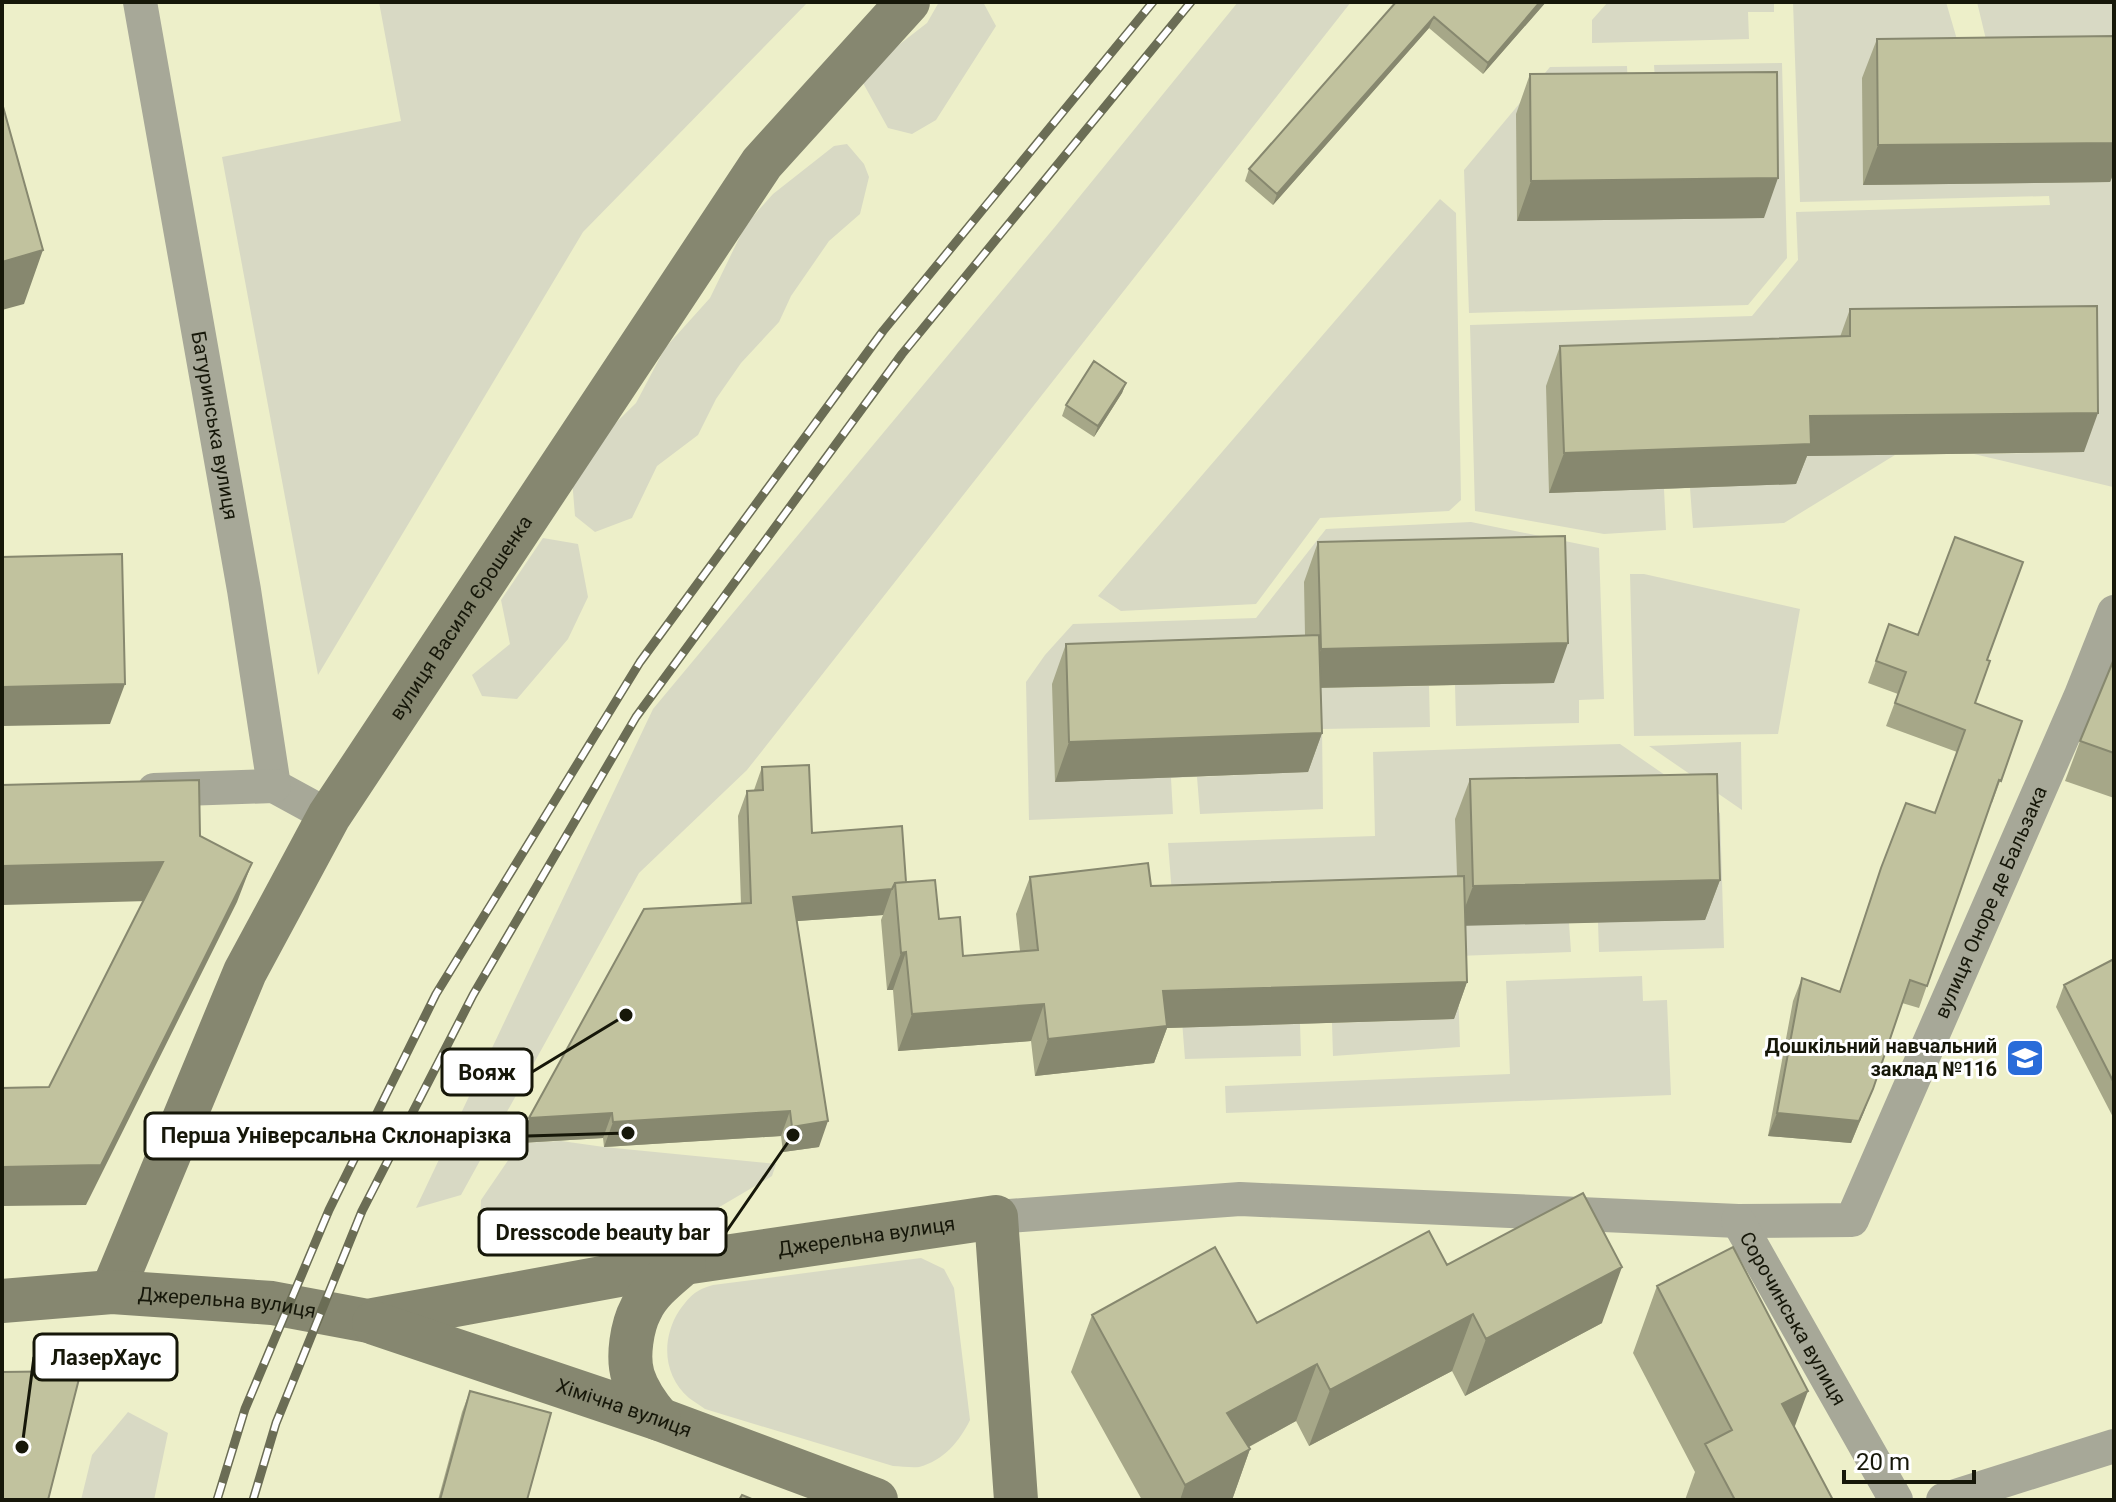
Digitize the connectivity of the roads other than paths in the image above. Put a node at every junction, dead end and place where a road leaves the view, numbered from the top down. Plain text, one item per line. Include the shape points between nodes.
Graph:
1 (140, 2) edge
2 (908, 2) edge
3 (2114, 612) edge
4 (274, 786) junction
5 (124, 791) edge
6 (329, 816) junction
7 (996, 1217) junction
8 (1738, 1221) junction
9 (684, 1263) junction
10 (112, 1292) junction
11 (2, 1301) edge
12 (368, 1321) junction
13 (659, 1419) junction
14 (2114, 1446) edge
15 (876, 1500) edge
16 (1016, 1500) edge
17 (1896, 1500) edge
18 (1943, 1500) edge

1 - 4 street, Батуринська вулиця
2 - 6 street, вулиця Василя Єрошенка via 762,163
3 - 8 street, вулиця Оноре де Бальзака via 1852,1220
4 - 5 street
4 - 6 street
6 - 10 street, вулиця Василя Єрошенка via 245,972
7 - 8 street, Джерельна вулиця via 1240,1199
7 - 9 street, Джерельна вулиця
7 - 16 street
8 - 17 street, Сорочинська вулиця
9 - 12 street, Джерельна вулиця
9 - 13 street via 658,1285 633,1330 632,1374
10 - 11 street, Джерельна вулиця
10 - 12 street, Джерельна вулиця via 272,1303
12 - 13 street, Хімічна вулиця
13 - 15 street, Хімічна вулиця
14 - 18 street

